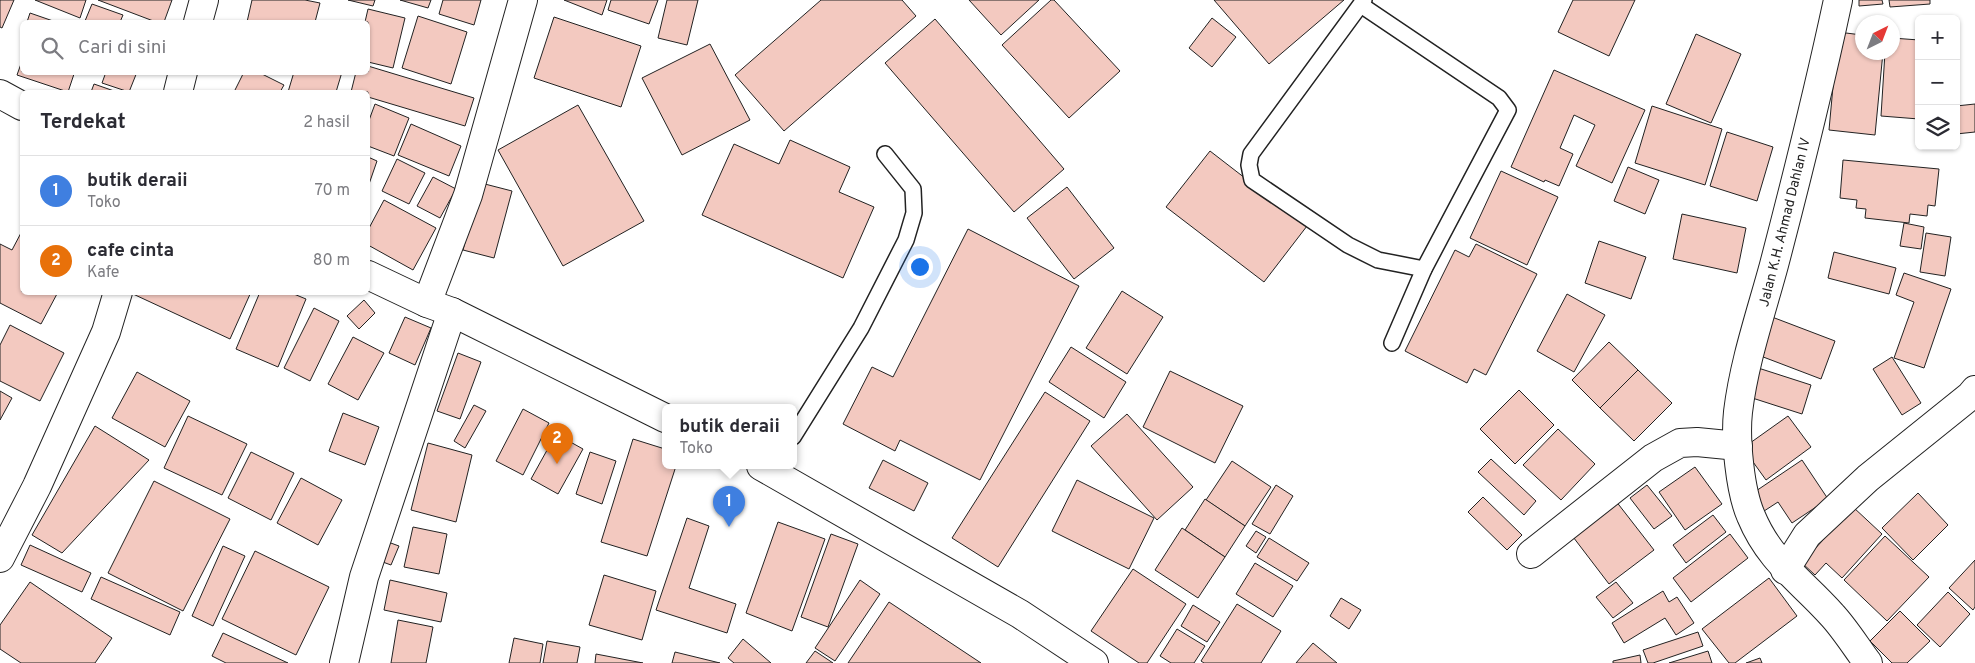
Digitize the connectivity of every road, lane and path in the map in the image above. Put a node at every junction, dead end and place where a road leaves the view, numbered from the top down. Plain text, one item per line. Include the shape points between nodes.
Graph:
1 (204, 0) edge
2 (523, 0) edge
3 (1838, 0) edge
4 (1362, 2) edge
5 (199, 20) edge
6 (182, 75) edge
7 (178, 90) edge
8 (0, 94) edge
9 (20, 105) edge
10 (885, 154) dead end
11 (1424, 269) junction
12 (370, 276) edge
13 (117, 295) edge
14 (440, 307) junction
15 (1392, 344) dead end
16 (1975, 390) edge
17 (662, 417) edge
18 (797, 430) edge
19 (1738, 446) junction
20 (772, 469) edge
21 (1531, 554) dead end
22 (0, 558) edge
23 (1785, 570) junction
24 (344, 663) edge
25 (1094, 663) edge
26 (1868, 663) edge

1 - 5 street
2 - 14 street
3 - 19 street, Jalan K.H. Ahmad Dahlan IV via 1750,356 1738,412
4 - 11 lane via 1499,98 1508,110
4 - 11 lane via 1251,154 1252,180 1378,260
6 - 7 street
8 - 9 street
10 - 18 lane via 913,189 914,212 906,240 861,328
11 - 15 lane
12 - 14 street
13 - 22 street via 106,332 37,486
14 - 17 street
14 - 24 street via 364,577
16 - 23 street via 1868,478 1807,535
19 - 21 street via 1680,443 1653,458
19 - 23 street, Jalan K.H. Ahmad Dahlan IV via 1750,514 1763,542
20 - 25 street via 1020,614
23 - 26 street, Jalan K.H. Ahmad Dahlan IV via 1832,615

